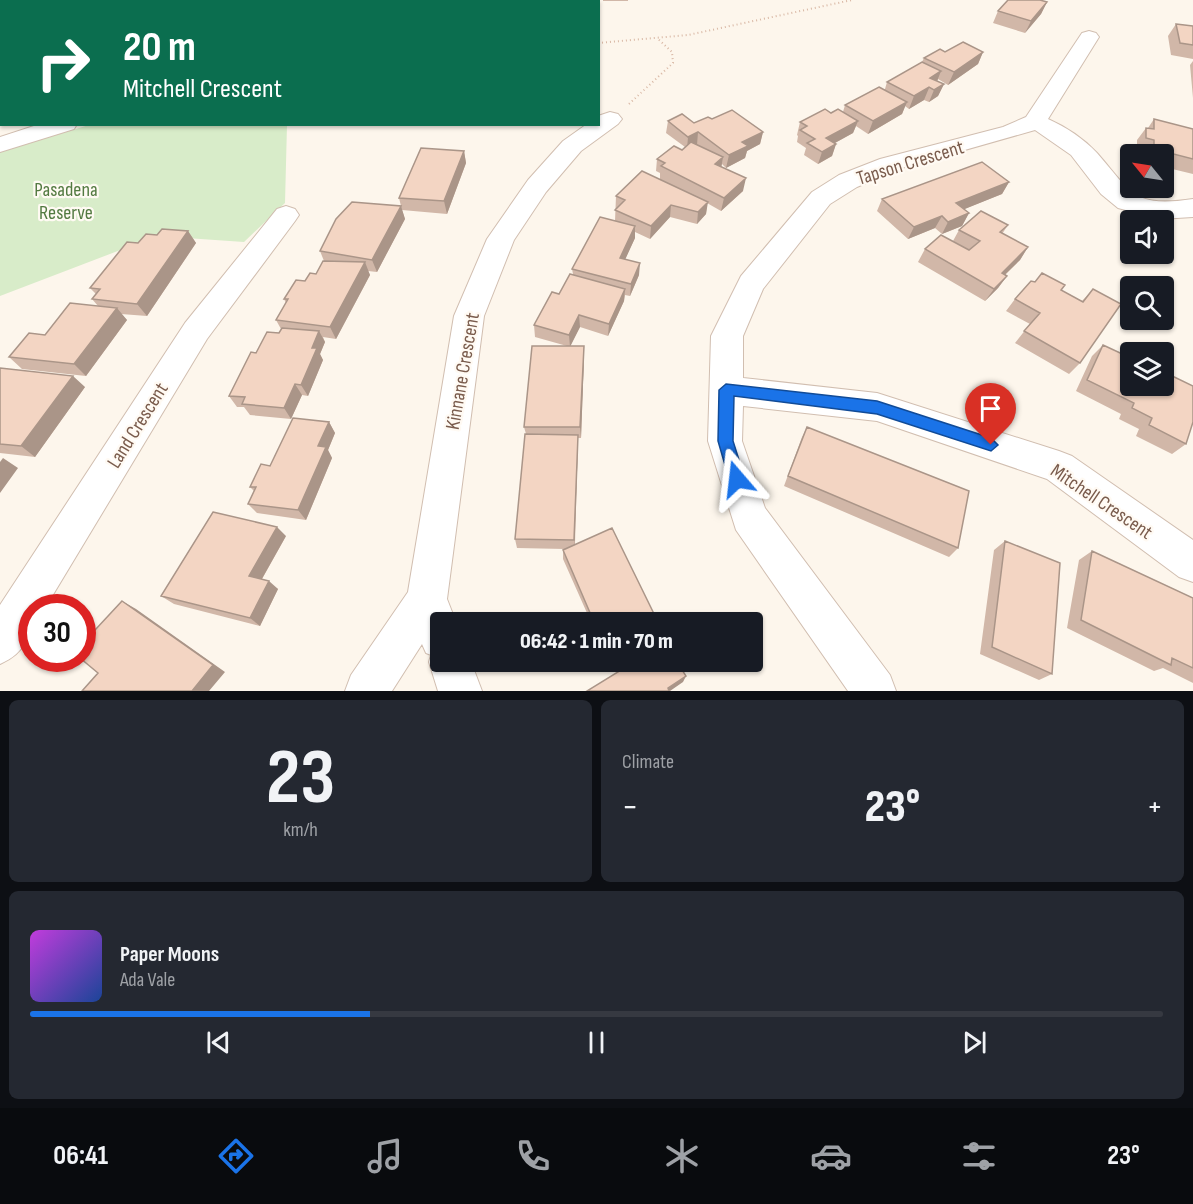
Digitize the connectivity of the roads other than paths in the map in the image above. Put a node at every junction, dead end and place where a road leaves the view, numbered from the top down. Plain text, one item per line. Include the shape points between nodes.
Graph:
1 (1089, 37) dead end
2 (610, 120) road end
3 (1035, 122) junction
4 (60, 126) edge
5 (0, 145) edge
6 (1193, 208) edge
7 (286, 214) dead end
8 (726, 390) junction
9 (1193, 563) edge
10 (427, 599) junction
11 (432, 612) edge
12 (0, 643) edge
13 (453, 672) edge
14 (368, 691) edge
15 (460, 691) edge
16 (874, 691) edge

1 - 3 street
2 - 10 street, Kinnane Crescent via 572,146 537,186 501,239 469,316
3 - 6 street via 1052,128 1086,156 1112,190 1131,204 1158,210
3 - 8 street, Tapson Crescent via 889,164 848,181 821,198 751,284 727,336
4 - 5 street
7 - 12 street, Land Crescent via 196,331
8 - 9 street, Mitchell Crescent via 877,407 1059,467
8 - 16 street, Tapson Crescent via 725,441 748,518
10 - 11 street, Kinnane Crescent
10 - 14 street, Kinnane Crescent
13 - 15 street

